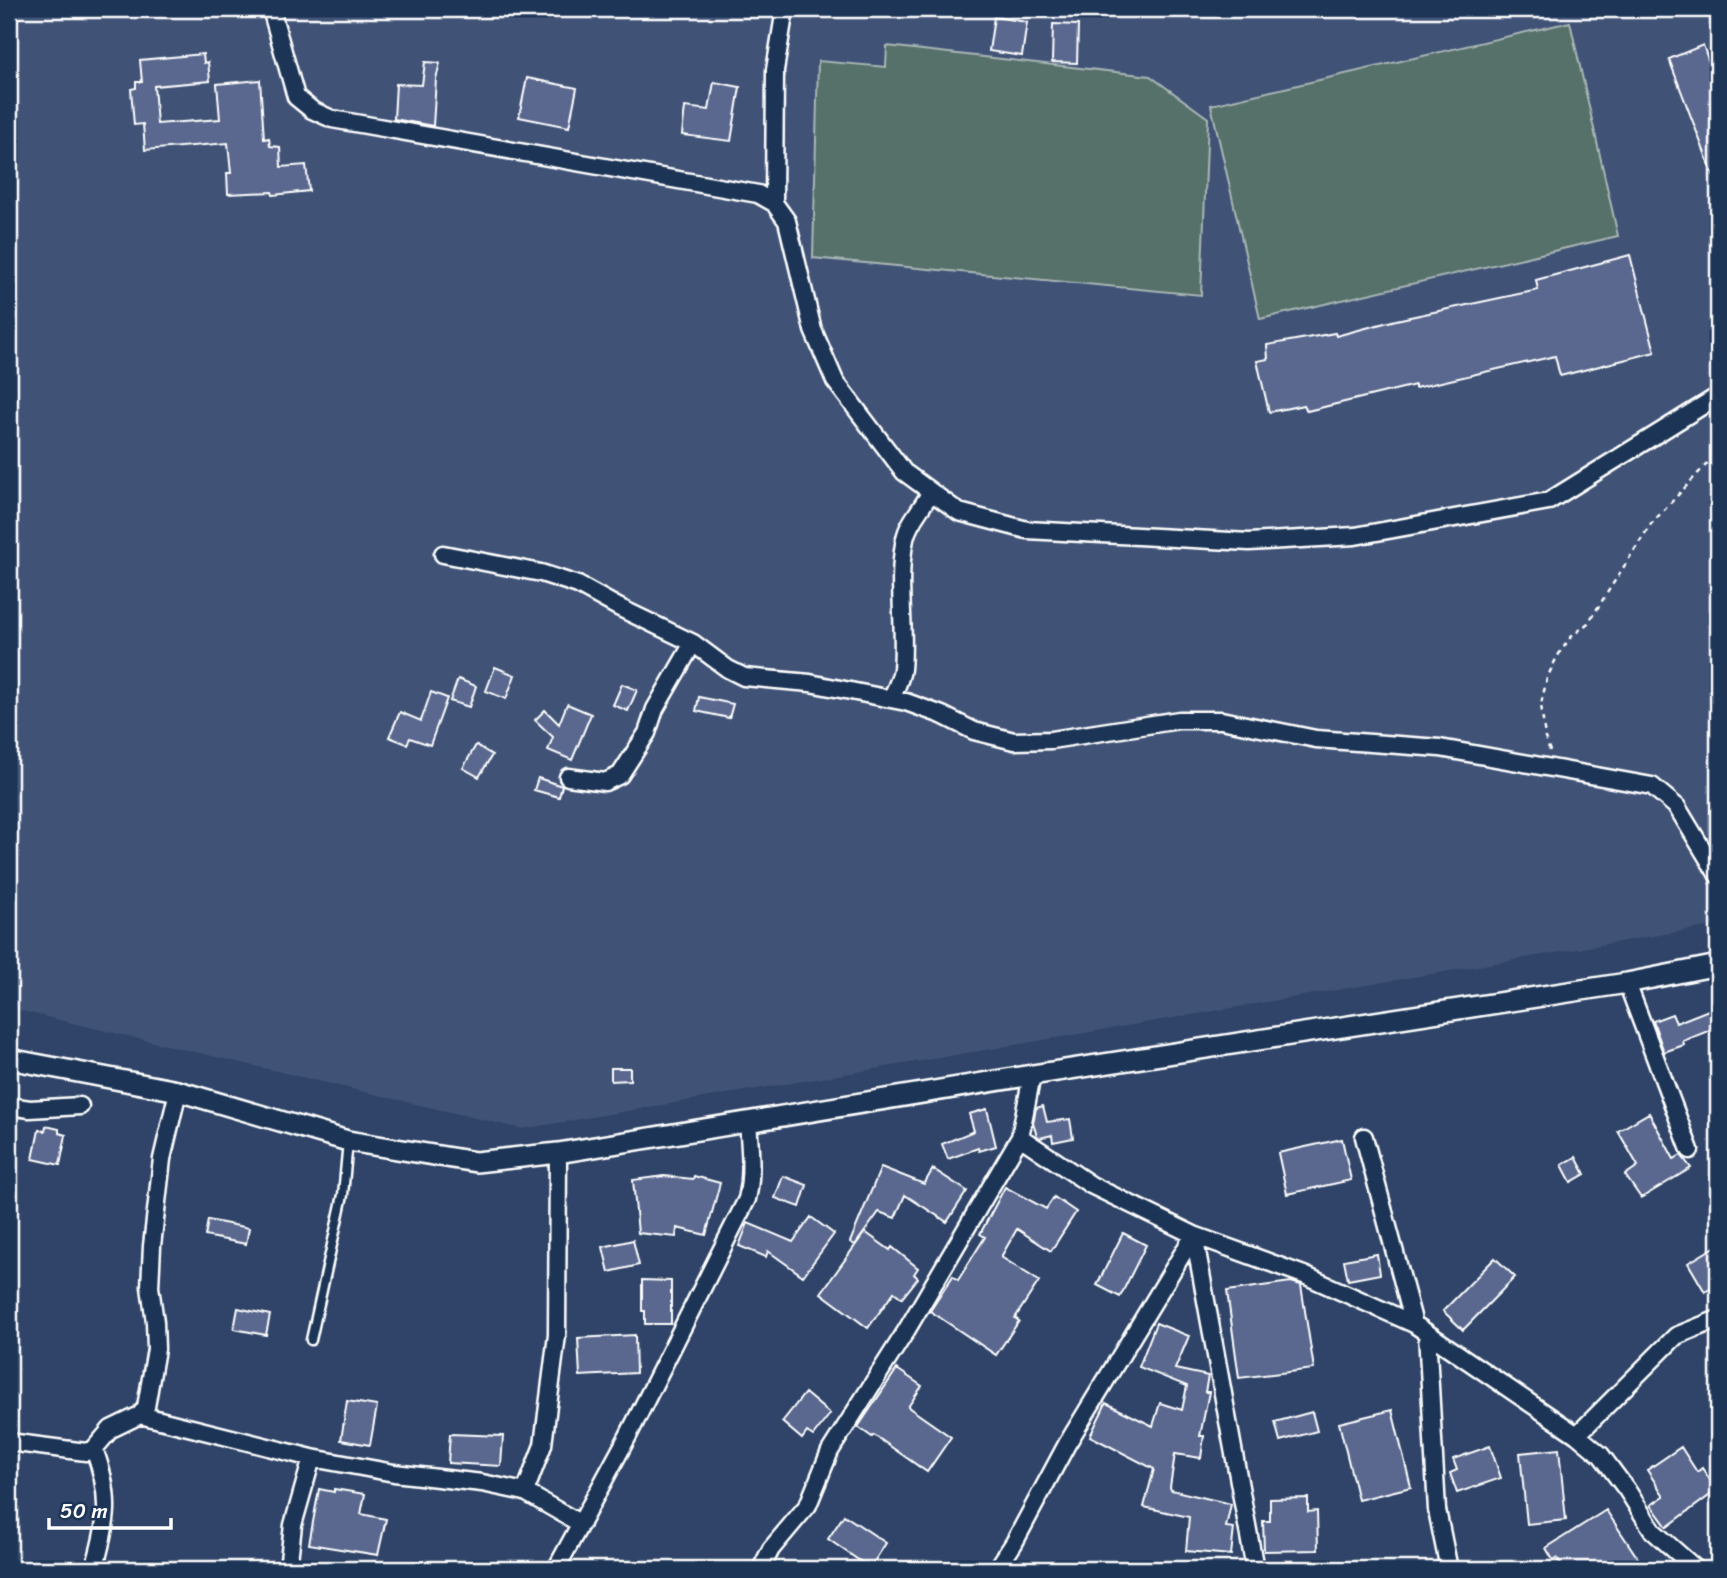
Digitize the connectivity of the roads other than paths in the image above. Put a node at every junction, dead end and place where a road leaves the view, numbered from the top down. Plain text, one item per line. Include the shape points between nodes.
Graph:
1 (271, 9) edge
2 (785, 9) edge
3 (774, 203) junction
4 (1718, 396) edge
5 (930, 492) junction
6 (443, 554) dead end
7 (693, 643) junction
8 (891, 699) junction
9 (568, 777) dead end
10 (1718, 875) edge
11 (1718, 965) edge
12 (1627, 983) junction
13 (9, 1059) edge
14 (1032, 1075) junction
15 (178, 1091) junction
16 (9, 1106) edge
17 (80, 1106) dead end
18 (748, 1122) junction
19 (1020, 1137) junction
20 (1364, 1137) dead end
21 (348, 1141) junction
22 (1690, 1150) dead end
23 (558, 1153) junction
24 (1194, 1236) junction
25 (1718, 1319) edge
26 (1421, 1329) junction
27 (311, 1340) dead end
28 (140, 1415) junction
29 (1577, 1435) junction
30 (9, 1442) edge
31 (94, 1449) junction
32 (312, 1458) junction
33 (525, 1492) junction
34 (581, 1524) junction
35 (94, 1569) edge
36 (288, 1569) edge
37 (556, 1569) edge
38 (761, 1569) edge
39 (997, 1569) edge
40 (1255, 1569) edge
41 (1450, 1569) edge
42 (1696, 1569) edge

1 - 3 street via 296,97 332,120 758,194
2 - 3 street via 775,70
3 - 5 street via 787,221 813,330 835,381 904,472
4 - 5 street via 1549,501 1355,536 1249,542 1027,530 959,512
5 - 8 street via 905,538 902,672
6 - 7 street via 578,585
7 - 8 street via 744,677 810,683
7 - 9 street via 620,775 605,782
8 - 10 street via 1014,741 1051,740 1179,720 1221,720 1316,739 1440,748 1652,786 1677,807
11 - 12 street
12 - 14 street
12 - 22 street
13 - 15 street
14 - 18 street
14 - 19 street
15 - 21 street
15 - 28 street via 162,1159 150,1287 156,1349 146,1407
16 - 17 street
18 - 23 street
18 - 34 street via 751,1182 747,1199
19 - 24 street via 1091,1185
19 - 38 street via 830,1451 807,1505 771,1549
20 - 26 street
21 - 23 street via 476,1162
21 - 27 lane via 343,1195
23 - 33 street via 557,1335 544,1445
24 - 26 street via 1304,1275
24 - 39 street
24 - 40 street
25 - 29 street via 1676,1336
26 - 29 street
26 - 41 street via 1437,1510
28 - 31 street via 111,1429
28 - 32 street
29 - 42 street via 1601,1455 1653,1531
30 - 31 street via 86,1452
31 - 35 street via 103,1475 107,1514
32 - 33 street
32 - 36 street via 293,1525
33 - 34 street
34 - 37 street

